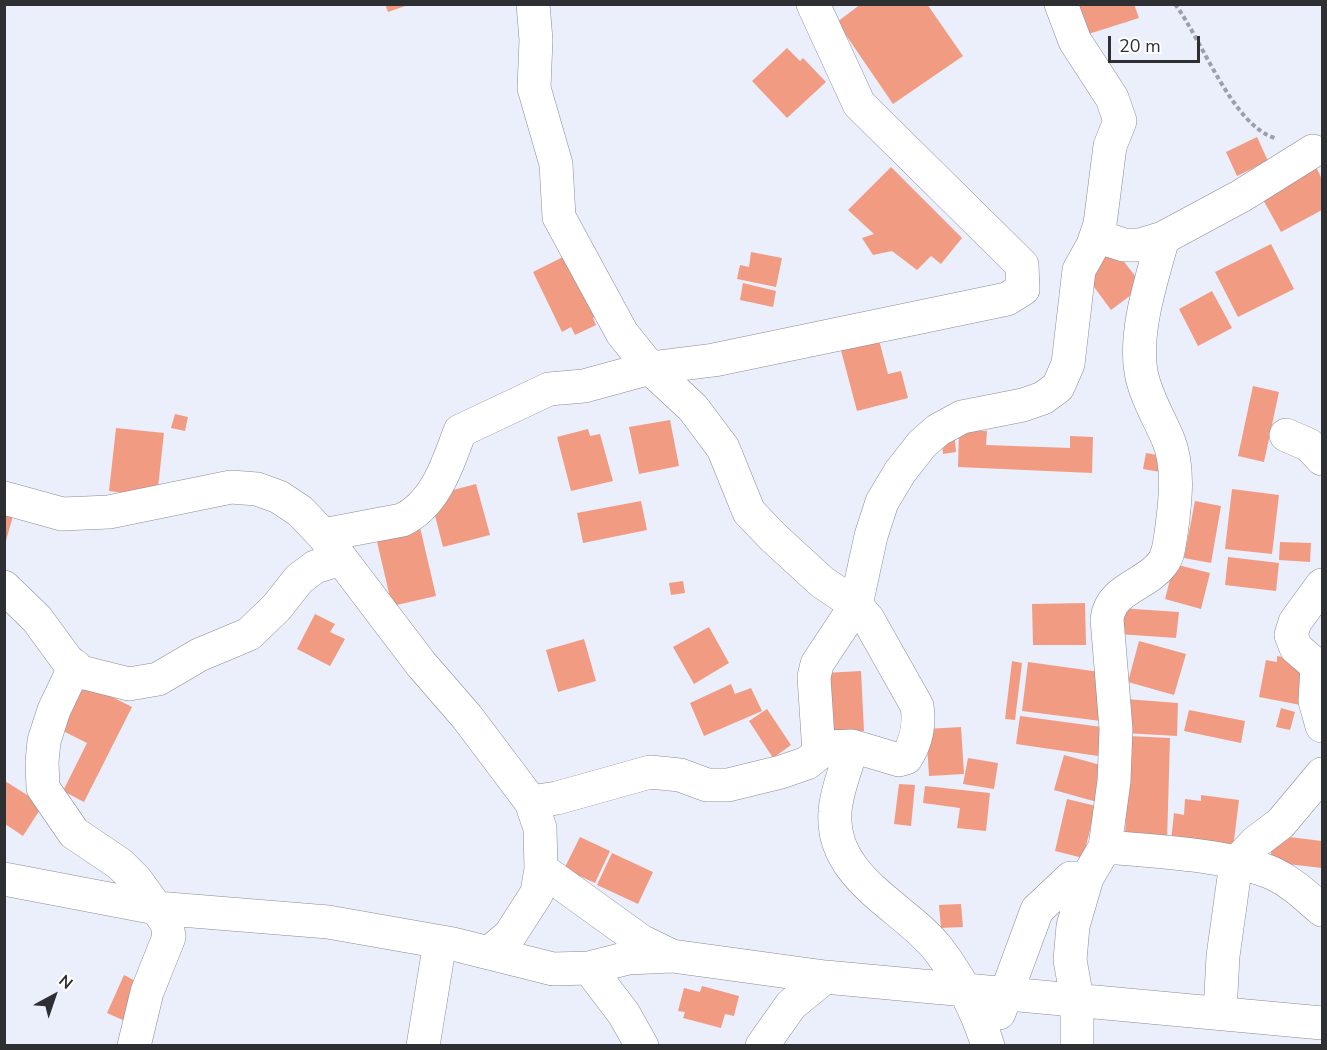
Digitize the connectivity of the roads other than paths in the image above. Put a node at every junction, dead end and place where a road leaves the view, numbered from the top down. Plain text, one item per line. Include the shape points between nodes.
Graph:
1 (533, 4) edge
2 (813, 4) edge
3 (1062, 4) edge
4 (1313, 151) road end
5 (1096, 236) junction
6 (1163, 238) junction
7 (650, 368) junction
8 (1286, 435) dead end
9 (1323, 459) edge
10 (4, 498) edge
11 (332, 547) junction
12 (1323, 585) edge
13 (4, 587) edge
14 (856, 605) junction
15 (1320, 664) edge
16 (75, 666) junction
17 (1323, 726) edge
18 (852, 746) junction
19 (819, 753) junction
20 (1323, 774) edge
21 (531, 802) junction
22 (1105, 847) junction
23 (1236, 862) junction
24 (541, 869) junction
25 (1087, 878) junction
26 (4, 879) edge
27 (156, 908) junction
28 (1323, 910) edge
29 (440, 942) junction
30 (489, 953) junction
31 (672, 956) junction
32 (589, 968) junction
33 (825, 977) junction
34 (966, 991) junction
35 (1006, 993) junction
36 (1077, 999) junction
37 (1220, 1012) junction
38 (1323, 1023) edge
39 (988, 1045) edge
40 (134, 1046) edge
41 (423, 1046) edge
42 (642, 1046) edge
43 (762, 1046) edge
44 (1077, 1046) edge

1 - 7 street via 534,88 556,164 559,217 622,333
2 - 7 street via 859,104 1022,265 1023,289 1006,299 714,360
3 - 5 street via 1074,41 1112,98 1120,121 1110,146
4 - 6 street
5 - 6 street via 1124,245
5 - 14 street via 1079,270 1068,364 1058,387 1023,405 962,417 922,444 882,502
6 - 22 street via 1148,292 1141,372 1172,452 1174,513 1168,552 1162,564 1117,596 1108,608 1116,729
7 - 11 street via 584,386 549,390 460,431 442,478 413,515
7 - 14 street via 693,408 723,448 749,512 822,582
8 - 9 street via 1309,445
10 - 11 street via 62,514 131,508 214,489 257,489 300,511
11 - 16 street via 249,634 199,655 158,679 129,684 101,679
11 - 21 street
12 - 15 street via 1295,622 1291,635 1296,648
13 - 16 street via 37,619
14 - 18 street via 868,619 917,706 919,720 916,739 906,758 890,759
14 - 19 street via 817,664 814,676
15 - 17 street via 1315,701
16 - 27 street via 44,741 43,788 74,833 120,864
18 - 19 street via 827,747
18 - 34 street via 835,812 839,841 858,878 922,932
19 - 21 street via 807,763 728,785 707,785 680,775 650,772
20 - 23 street via 1281,823
21 - 24 street via 540,828
22 - 23 street
22 - 25 street
23 - 28 street via 1273,874
23 - 37 street
24 - 30 street via 537,892 528,910 510,935
24 - 31 street via 642,942
25 - 35 street via 1071,878 1037,910
25 - 36 street via 1073,926 1070,960
26 - 27 street
27 - 29 street via 328,922
27 - 40 street via 167,923 169,937 147,992
29 - 30 street
29 - 41 street
30 - 32 street via 553,969
31 - 32 street via 628,958
31 - 33 street
32 - 42 street via 624,1014
33 - 34 street
33 - 43 street via 791,1005
34 - 35 street
34 - 39 street
35 - 36 street
35 - 39 street
36 - 37 street
36 - 44 street
37 - 38 street

